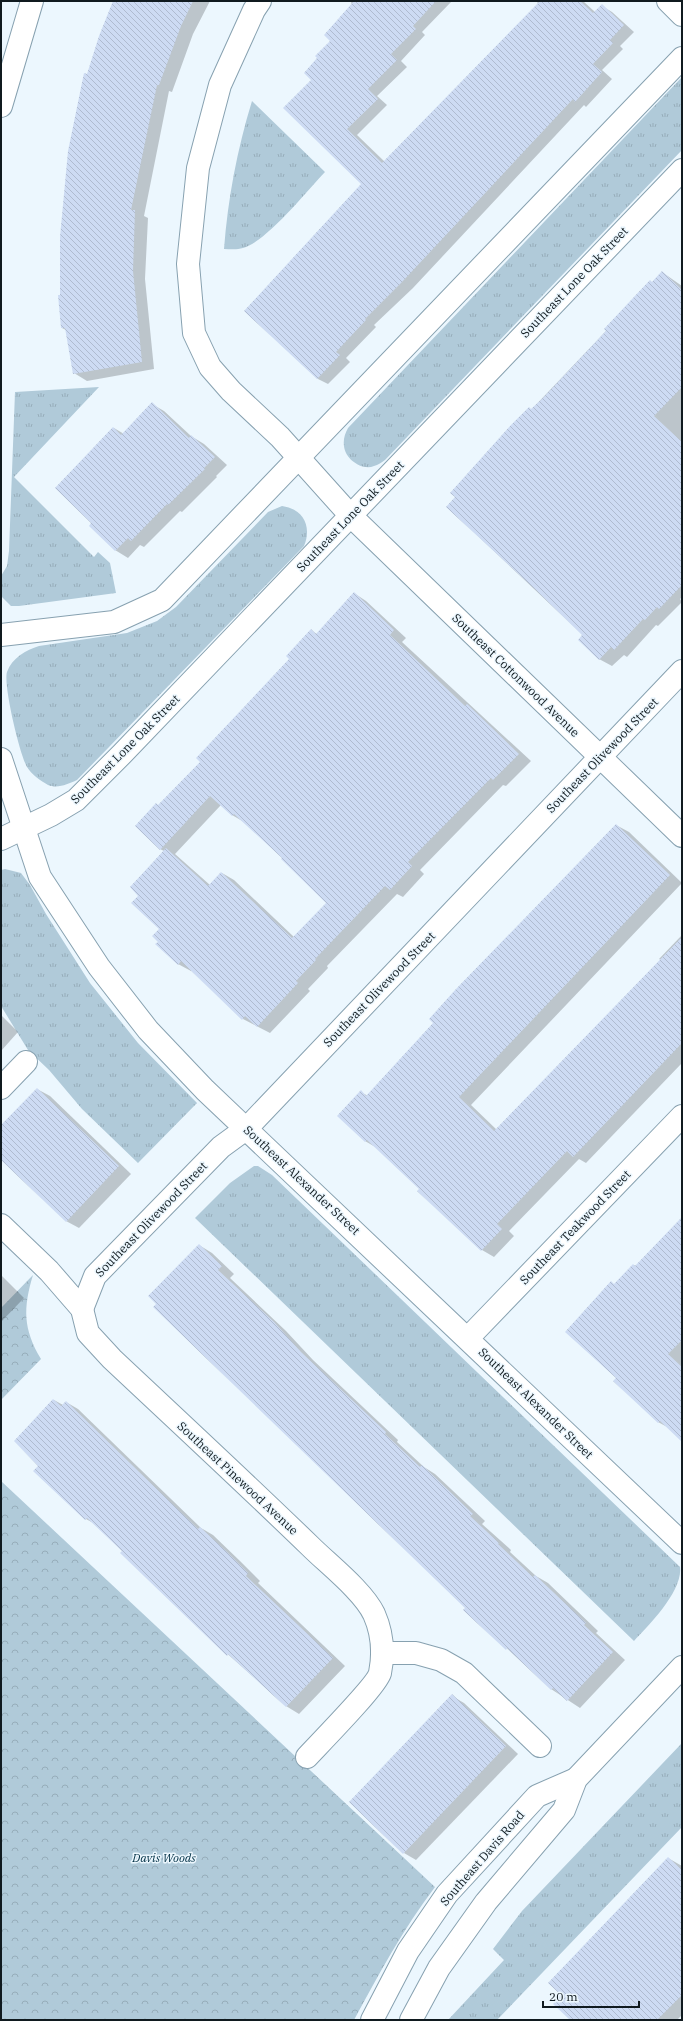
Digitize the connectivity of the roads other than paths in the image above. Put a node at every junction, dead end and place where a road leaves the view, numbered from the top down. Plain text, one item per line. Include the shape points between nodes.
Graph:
1 (32, 1) edge
2 (260, 1) edge
3 (668, 1) edge
4 (682, 15) edge
5 (682, 58) edge
6 (1, 106) edge
7 (682, 170) edge
8 (298, 457) junction
9 (350, 515) junction
10 (1, 635) edge
11 (682, 671) edge
12 (601, 757) junction
13 (1, 759) edge
14 (24, 829) junction
15 (682, 836) edge
16 (1, 839) edge
17 (26, 1062) dead end
18 (1, 1088) edge
19 (682, 1116) edge
20 (247, 1128) junction
21 (1, 1224) edge
22 (82, 1309) junction
23 (468, 1338) junction
24 (682, 1543) edge
25 (382, 1653) junction
26 (682, 1667) edge
27 (540, 1746) dead end
28 (307, 1757) dead end
29 (576, 1779) junction
30 (372, 2020) edge
31 (410, 2020) edge

1 - 6 street
2 - 8 street, Southeast Cottonwood Avenue via 220,86 198,168 188,264 194,333 210,366 231,391
3 - 4 street
5 - 8 street
7 - 9 street, Southeast Lone Oak Street
8 - 9 street, Southeast Cottonwood Avenue
8 - 10 street via 162,600 114,622
9 - 12 street, Southeast Cottonwood Avenue
9 - 14 street, Southeast Lone Oak Street via 76,800
11 - 12 street, Southeast Olivewood Street
12 - 15 street, Southeast Cottonwood Avenue
12 - 20 street, Southeast Olivewood Street
13 - 14 street, Southeast Alexander Street
14 - 16 street, Southeast Lone Oak Street
14 - 20 street, Southeast Alexander Street via 40,878 99,968 148,1030 205,1090
17 - 18 street
19 - 23 street, Southeast Teakwood Street
20 - 22 street, Southeast Olivewood Street via 221,1147 95,1276
20 - 23 street, Southeast Alexander Street
21 - 22 street via 49,1271
22 - 25 street, Southeast Pinewood Avenue via 88,1333 112,1359 362,1596 378,1624
23 - 24 street, Southeast Alexander Street
25 - 27 street via 416,1653 441,1660 464,1673
25 - 28 street, Southeast Pinewood Avenue via 379,1675
26 - 29 street, Southeast Davis Road
29 - 30 street, Southeast Davis Road via 537,1796 447,1894 408,1951
29 - 31 street, Southeast Davis Road via 564,1810 486,1902 439,1968

